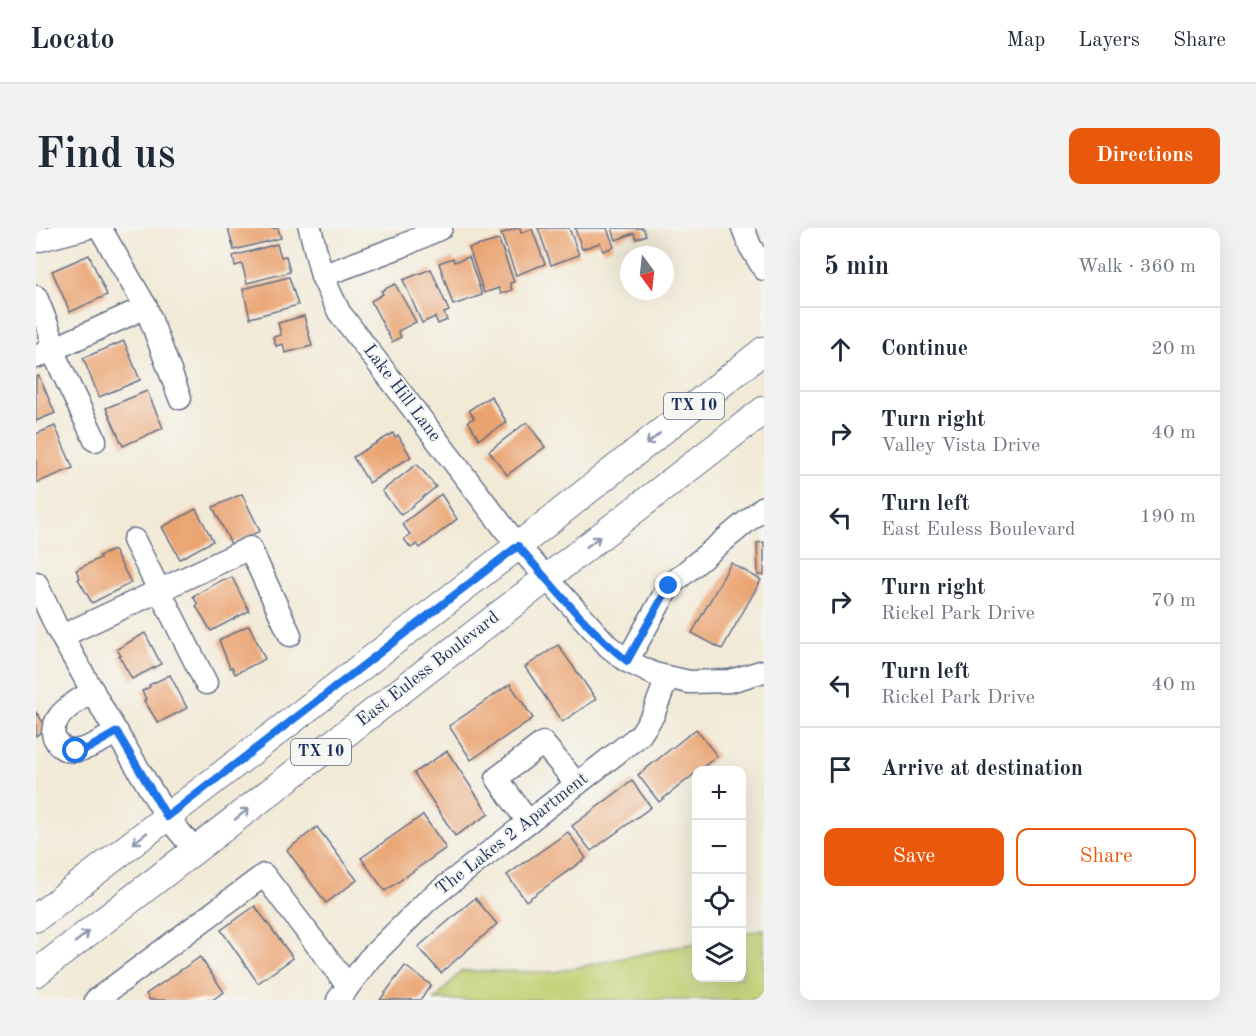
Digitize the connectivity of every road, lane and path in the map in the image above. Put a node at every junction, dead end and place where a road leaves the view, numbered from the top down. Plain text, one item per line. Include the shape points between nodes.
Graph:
1 (86, 228) edge
2 (100, 228) edge
3 (310, 228) edge
4 (441, 228) edge
5 (744, 228) edge
6 (36, 241) edge
7 (764, 269) edge
8 (322, 276) junction
9 (36, 297) edge
10 (146, 307) junction
11 (764, 350) edge
12 (44, 354) edge
13 (180, 398) dead end
14 (764, 410) edge
15 (95, 440) dead end
16 (764, 507) edge
17 (134, 540) dead end
18 (518, 546) junction
19 (546, 578) junction
20 (36, 583) edge
21 (160, 590) junction
22 (290, 635) dead end
23 (62, 636) junction
24 (627, 661) junction
25 (764, 671) edge
26 (667, 678) junction
27 (206, 683) dead end
28 (93, 691) junction
29 (117, 732) junction
30 (577, 784) junction
31 (167, 817) junction
32 (528, 822) junction
33 (195, 850) junction
34 (36, 918) edge
35 (36, 973) edge
36 (343, 993) edge
37 (96, 1000) edge

1 - 6 street
2 - 10 street
3 - 8 street, Lake Hill Lane
4 - 8 street
5 - 7 street
8 - 18 street, Lake Hill Lane via 339,312
9 - 12 street via 50,332
10 - 12 street
10 - 13 street
11 -> 18 main road, TX 10
12 - 15 street
19 -> 14 main road, East Euless Boulevard / TX 10
16 - 24 street via 669,586
17 - 21 street
18 - 19 street, Lake Hill Lane
18 - 31 main road, TX 10
19 - 24 street, Lake Hill Lane via 608,646
33 -> 19 main road, East Euless Boulevard / TX 10
20 - 23 street
21 - 22 street via 250,548
21 - 23 street
21 - 27 street
23 - 28 street
24 - 26 street, Lake Hill Lane
25 - 26 street, Lake Hill Lane via 730,681
26 - 30 street, The Lakes 2 Apartment via 653,715 640,735
28 - 29 street
28 - 29 street via 60,715 53,733 55,741 63,749 76,751
29 - 31 street
30 - 32 street, The Lakes 2 Apartment
30 - 32 street via 543,743 497,778
31 - 33 street
31 -> 34 main road, TX 10
32 - 36 street, The Lakes 2 Apartment via 428,900 369,959
35 -> 33 main road, East Euless Boulevard / TX 10
36 - 37 street, The Lakes 2 Apartment via 264,875

